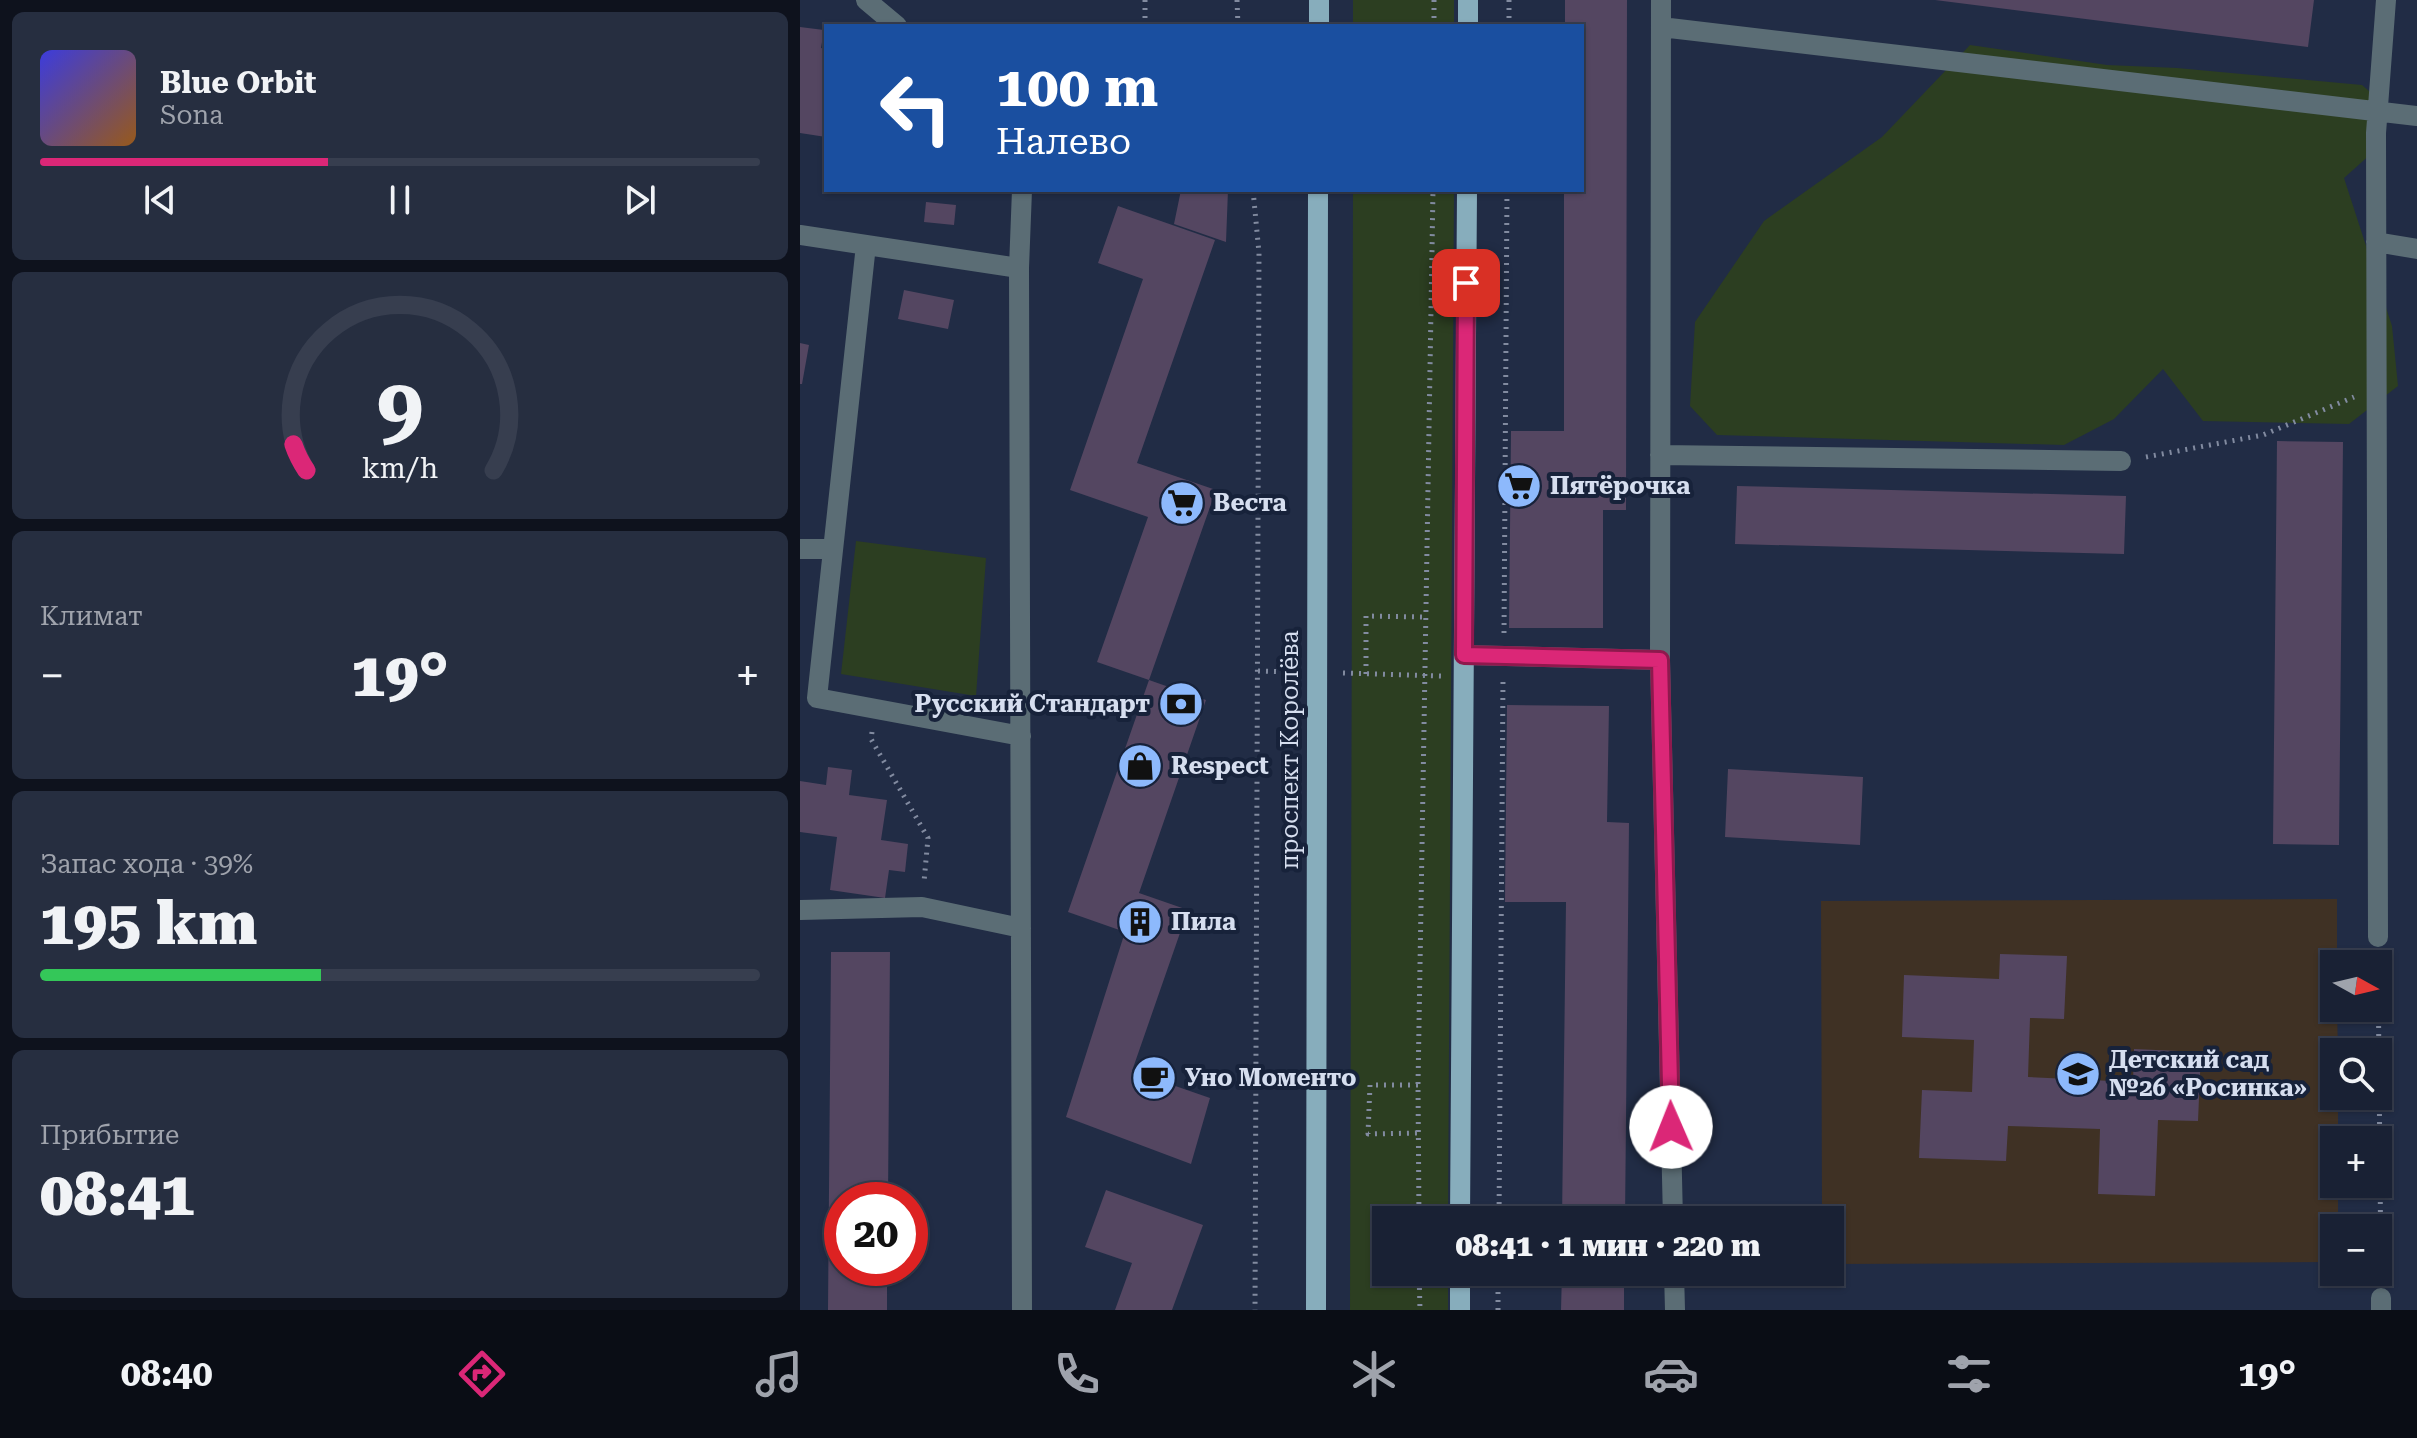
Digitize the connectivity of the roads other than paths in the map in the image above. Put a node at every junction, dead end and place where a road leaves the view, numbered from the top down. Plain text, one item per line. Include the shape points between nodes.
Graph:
1 (866, 0) edge
2 (1319, 0) edge
3 (1468, 0) edge
4 (1661, 0) edge
5 (2386, 0) edge
6 (895, 24) edge
7 (1319, 24) edge
8 (1468, 24) edge
9 (1661, 27) junction
10 (2377, 111) junction
11 (2417, 116) edge
12 (1022, 192) edge
13 (1318, 192) edge
14 (1467, 192) edge
15 (800, 235) edge
16 (2376, 242) junction
17 (866, 245) junction
18 (2417, 249) edge
19 (1019, 268) junction
20 (1660, 455) junction
21 (2121, 461) road end
22 (800, 549) edge
23 (833, 549) junction
24 (1464, 655) junction
25 (1660, 660) junction
26 (1021, 736) junction
27 (800, 910) edge
28 (1021, 928) junction
29 (2378, 937) road end
30 (1460, 1206) edge
31 (1673, 1206) edge
32 (1460, 1286) edge
33 (1674, 1286) edge
34 (1022, 1310) edge
35 (1316, 1310) edge
36 (1460, 1310) edge
37 (1675, 1310) edge

1 - 6 street
2 - 7 main road
3 - 8 main road
4 - 9 street
5 - 10 street
9 - 10 street
9 - 20 street
10 - 11 street
10 - 16 street
12 - 19 street
13 - 35 main road, проспект Королёва
14 - 24 main road
15 - 17 street
16 - 18 street
16 - 29 street
17 - 19 street
17 - 23 street
19 - 26 street
20 - 21 street
20 - 25 street
22 - 23 street
23 - 26 street via 817,698
24 - 25 street
24 - 30 main road
25 - 31 street
26 - 28 street
27 - 28 street via 922,907
28 - 34 street
32 - 36 main road
33 - 37 street

